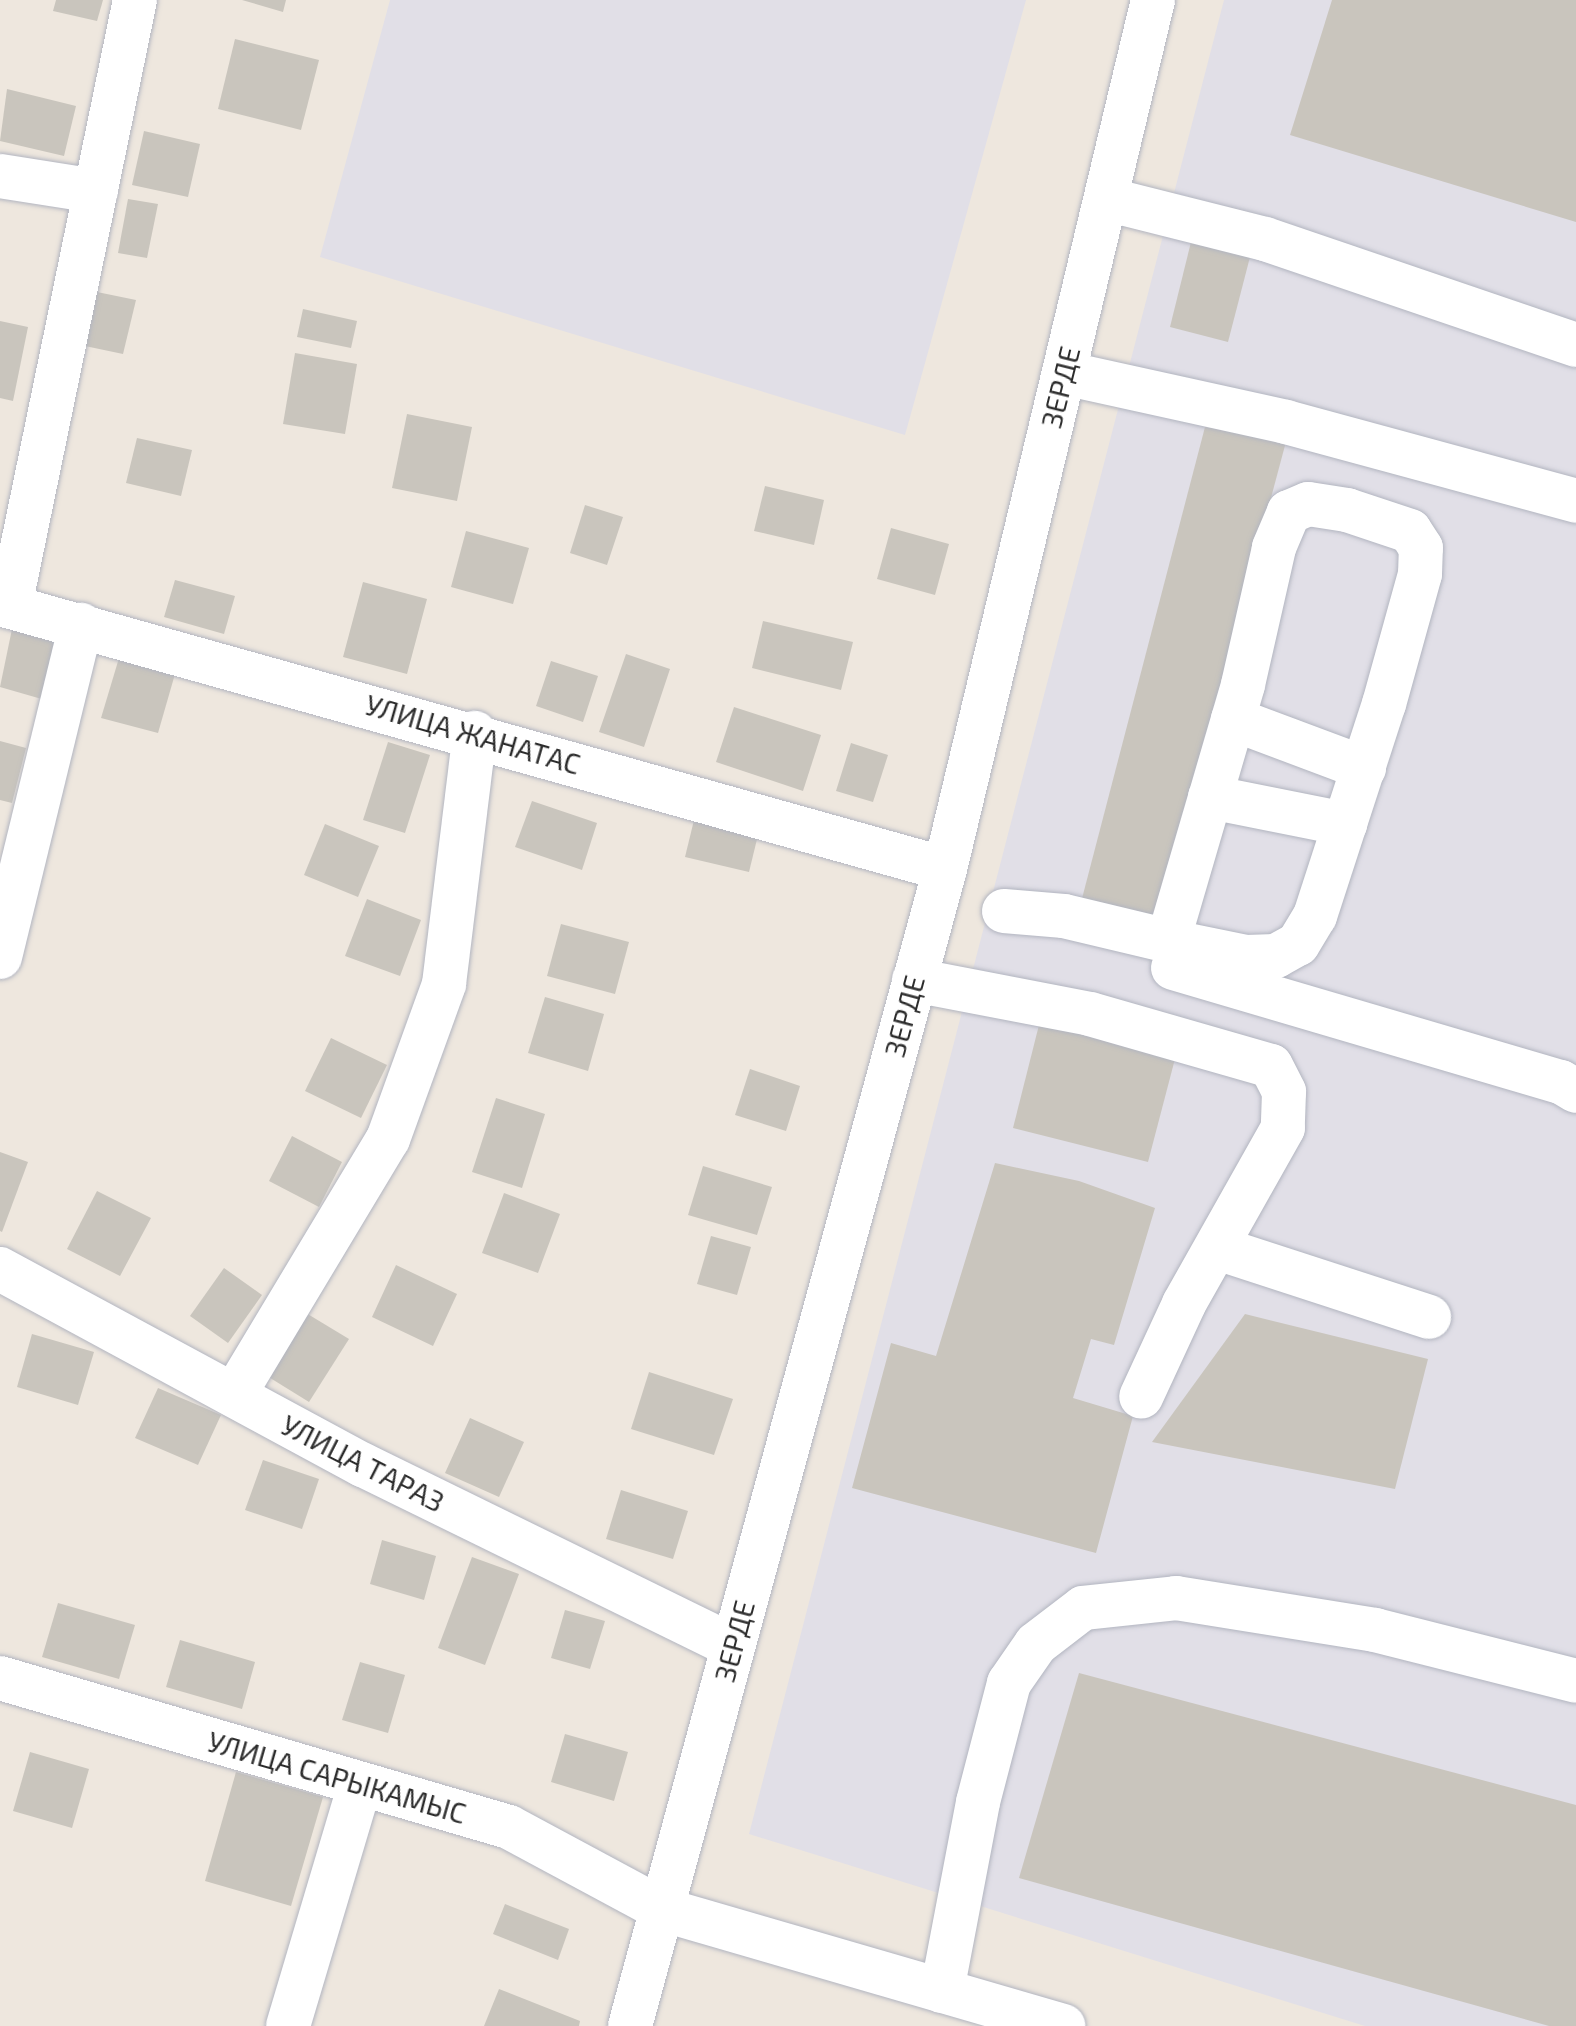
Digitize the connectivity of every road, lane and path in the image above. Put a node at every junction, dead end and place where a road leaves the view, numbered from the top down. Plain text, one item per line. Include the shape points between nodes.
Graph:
1 (135, 0) edge
2 (1153, 0) edge
3 (0, 176) edge
4 (96, 191) junction
5 (1106, 199) junction
6 (1576, 345) edge
7 (1064, 373) junction
8 (1576, 501) edge
9 (5, 605) edge
10 (81, 625) junction
11 (1233, 719) junction
12 (475, 733) junction
13 (1364, 768) junction
14 (1210, 797) junction
15 (1345, 824) junction
16 (10, 874) edge
17 (942, 879) junction
18 (1004, 911) junction
19 (1168, 941) junction
20 (0, 957) edge
21 (914, 980) junction
22 (1576, 1091) edge
23 (1217, 1248) junction
24 (0, 1269) edge
25 (1429, 1317) dead end
26 (234, 1395) junction
27 (1141, 1397) dead end
28 (732, 1646) junction
29 (0, 1678) edge
30 (1576, 1681) edge
31 (360, 1784) junction
32 (661, 1909) junction
33 (942, 1991) junction
34 (288, 2026) edge
35 (630, 2026) edge
36 (1063, 2026) edge

1 - 4 street
2 - 5 street, ЗЕРДЕ
3 - 4 street
4 - 9 street
5 - 6 street via 1265,239
5 - 7 street, ЗЕРДЕ
7 - 8 street via 1286,422
7 - 17 street, ЗЕРДЕ
9 - 10 street, УЛИЦА ЖАНАТАС
10 - 12 street, УЛИЦА ЖАНАТАС
10 - 16 street
11 - 13 street
11 - 13 street via 1274,548 1289,512 1308,504 1347,510 1410,531 1421,548 1420,574
11 - 14 street
12 - 17 street, УЛИЦА ЖАНАТАС
12 - 26 street via 444,984 398,1111 380,1152
13 - 15 street
14 - 15 street
14 - 19 street
15 - 19 street via 1315,916 1298,944 1276,956 1246,957
16 - 20 street
17 - 18 street, УЛИЦА ЖАНАТАС
17 - 21 street, ЗЕРДЕ
18 - 19 street via 1064,916
18 - 22 street via 1137,958
21 - 23 street via 1090,1014 1271,1066 1284,1092 1283,1128
21 - 28 street, ЗЕРДЕ
23 - 25 street
23 - 27 street
24 - 26 street, УЛИЦА ТАРАЗ
26 - 28 street, УЛИЦА ТАРАЗ via 363,1465
28 - 32 street, ЗЕРДЕ
29 - 31 street, УЛИЦА САРЫКАМЫС
30 - 33 street via 1375,1630 1176,1598 1083,1608 1036,1644 1009,1683 978,1802
31 - 32 street, УЛИЦА САРЫКАМЫС via 509,1827
31 - 34 street
32 - 33 street, УЛИЦА САРЫКАМЫС
32 - 35 street, ЗЕРДЕ
33 - 36 street, УЛИЦА САРЫКАМЫС

